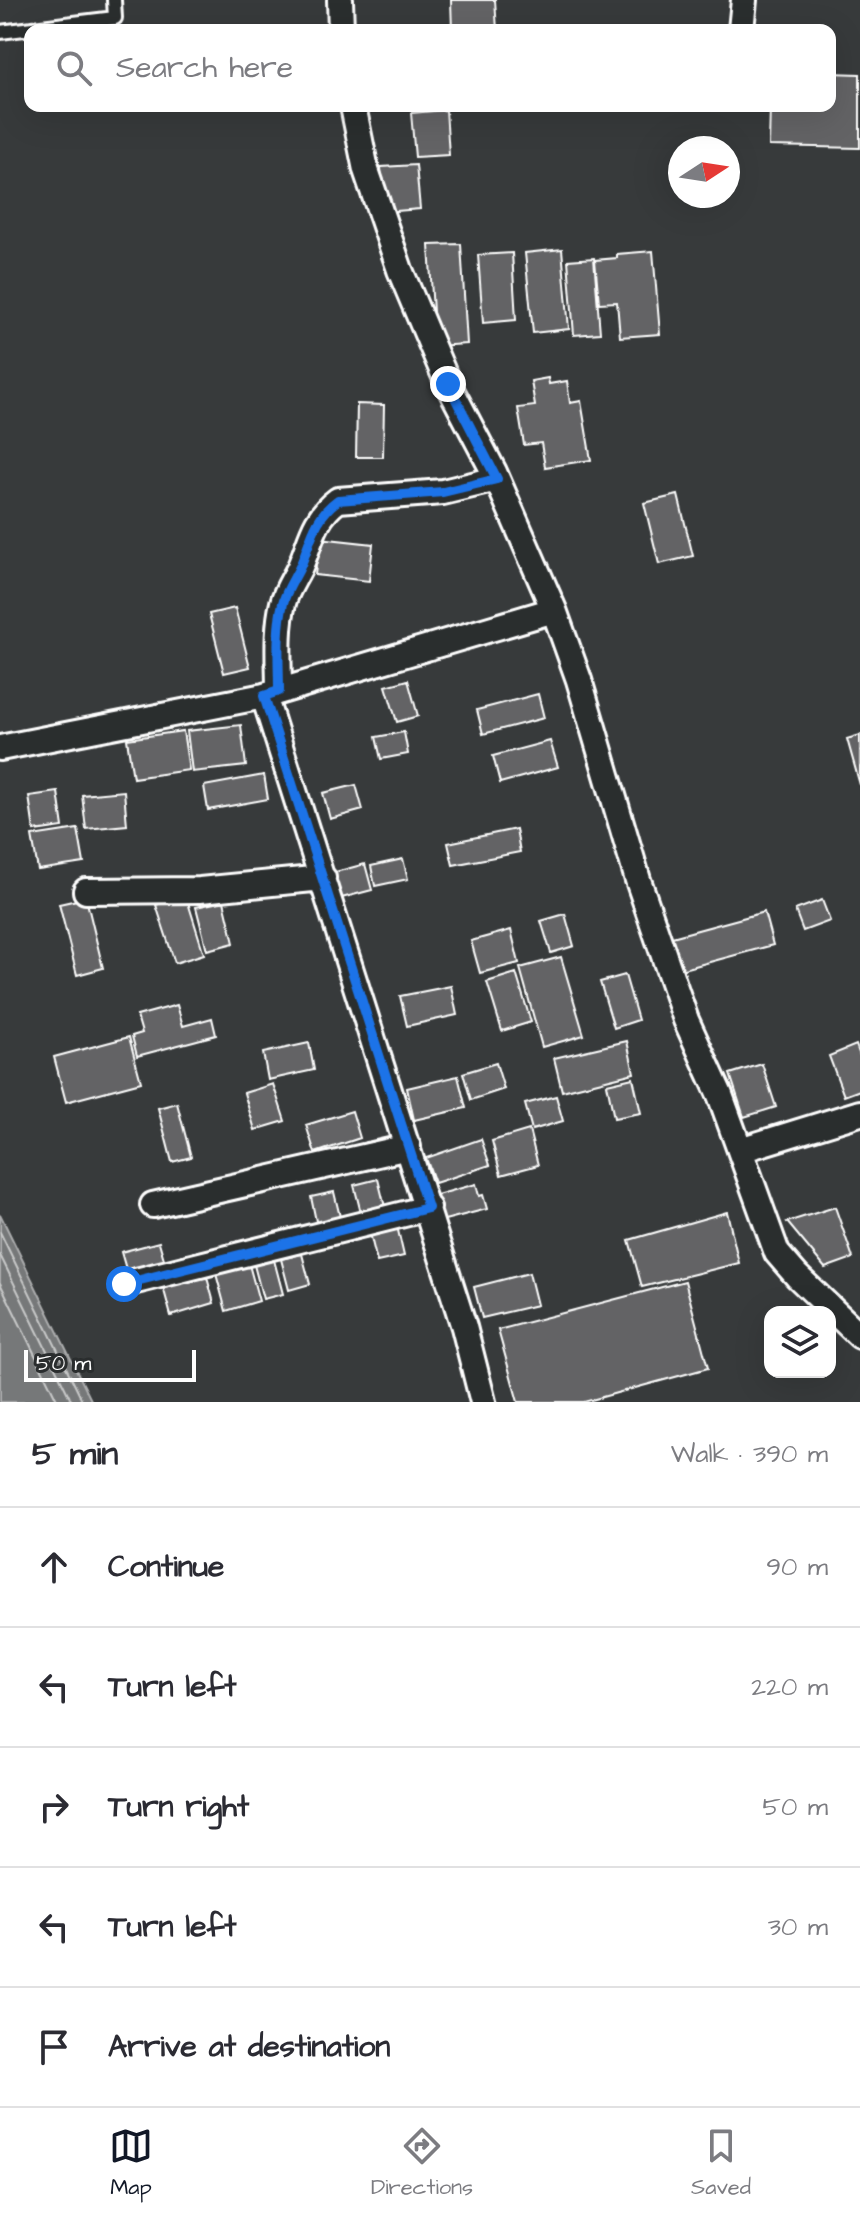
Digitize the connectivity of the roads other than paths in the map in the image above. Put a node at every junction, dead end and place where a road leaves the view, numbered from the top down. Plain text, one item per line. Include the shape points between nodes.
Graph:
1 (114, 0) edge
2 (340, 0) edge
3 (744, 0) edge
4 (66, 24) edge
5 (341, 24) edge
6 (742, 24) edge
7 (24, 29) edge
8 (0, 32) edge
9 (354, 112) edge
10 (497, 479) junction
11 (554, 610) junction
12 (272, 693) junction
13 (0, 748) edge
14 (323, 878) junction
15 (86, 891) dead end
16 (860, 1113) edge
17 (408, 1147) junction
18 (740, 1150) junction
19 (153, 1205) dead end
20 (428, 1208) junction
21 (124, 1284) dead end
22 (860, 1336) edge
23 (483, 1402) edge

1 - 4 lane via 115,18
2 - 5 street
3 - 6 street
7 - 8 lane
9 - 10 street via 366,170 400,270 448,384
10 - 11 street
10 - 12 street via 443,492 338,500 322,513 282,604
11 - 12 street
11 - 18 street via 681,1006
12 - 13 street
12 - 14 street
14 - 15 street via 200,890
14 - 17 street
16 - 18 street
17 - 19 street
17 - 20 street
18 - 22 street via 777,1253
20 - 21 street
20 - 23 street

